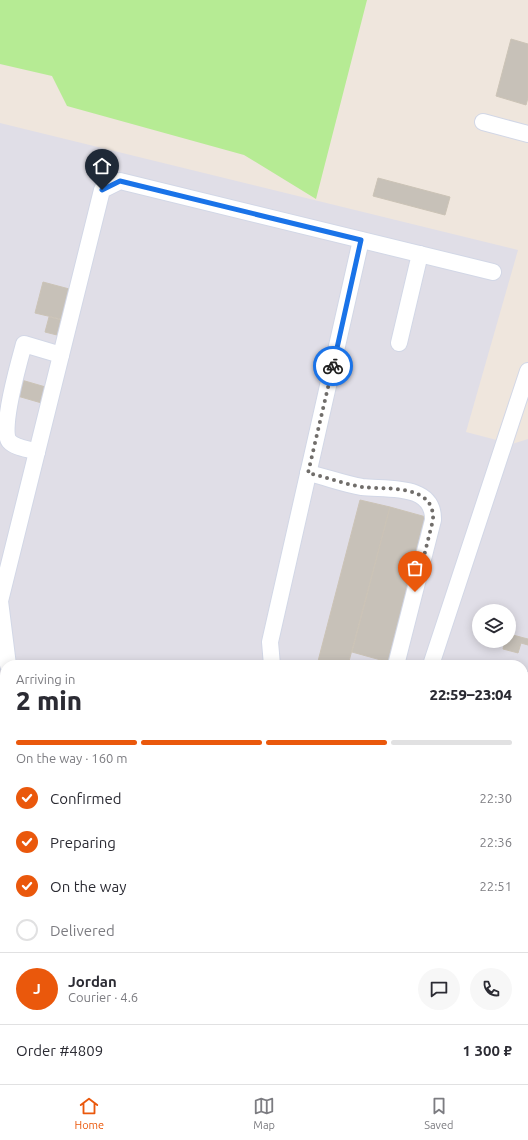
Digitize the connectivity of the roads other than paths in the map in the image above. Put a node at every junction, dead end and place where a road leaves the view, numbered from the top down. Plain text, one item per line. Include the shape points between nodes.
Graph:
1 (483, 122) dead end
2 (528, 134) edge
3 (361, 240) junction
4 (420, 254) junction
5 (493, 272) dead end
6 (399, 343) dead end
7 (61, 355) junction
8 (528, 371) edge
9 (37, 452) junction
10 (308, 473) junction
11 (7, 660) edge
12 (272, 660) edge
13 (397, 660) edge
14 (433, 660) edge

1 - 2 street
3 - 4 street
3 - 7 street via 120,181 102,190
3 - 10 street
4 - 5 street
4 - 6 street
7 - 9 street
7 - 9 street via 24,344 4,419 4,435 9,442
8 - 14 street
9 - 11 street via 0,601
10 - 12 street via 270,642
10 - 13 street via 362,487 396,488 422,496 433,510 433,520

